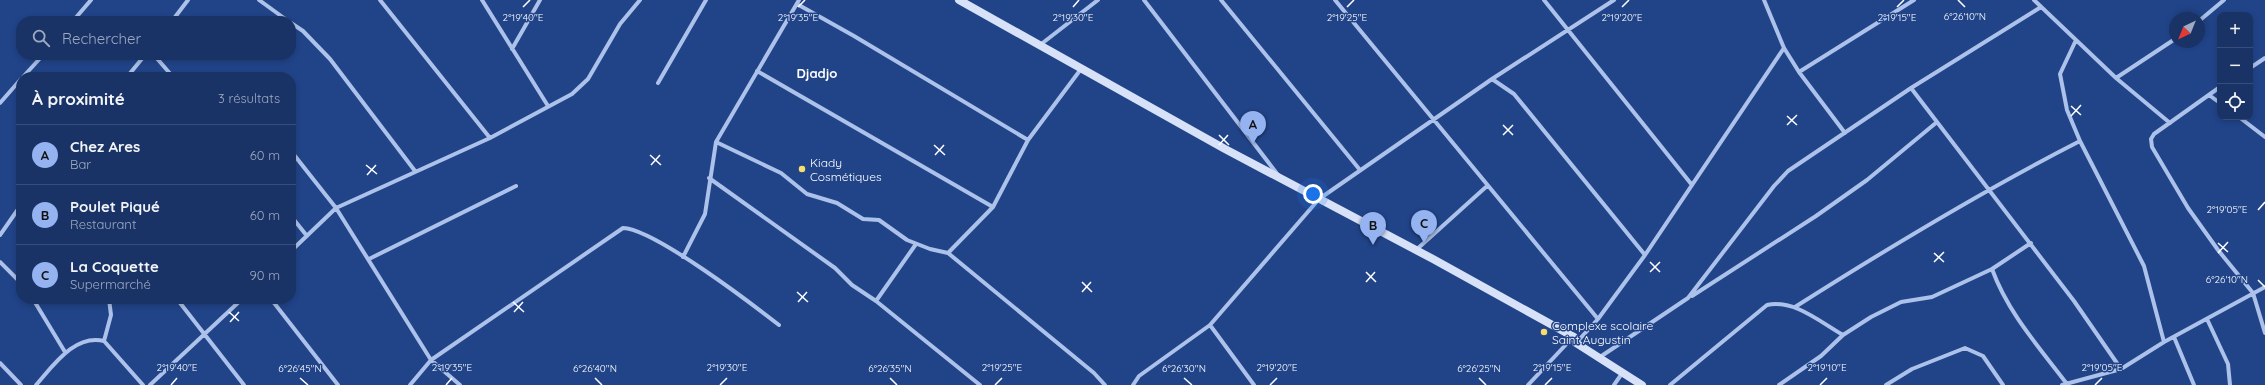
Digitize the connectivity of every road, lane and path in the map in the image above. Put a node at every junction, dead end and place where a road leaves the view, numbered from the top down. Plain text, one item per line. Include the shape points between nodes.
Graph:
1 (92, 0) edge
2 (188, 0) edge
3 (259, 0) edge
4 (380, 0) edge
5 (482, 0) edge
6 (540, 0) edge
7 (640, 0) edge
8 (706, 0) edge
9 (959, 0) edge
10 (1098, 0) edge
11 (1144, 0) edge
12 (1335, 0) edge
13 (1544, 0) edge
14 (1614, 0) edge
15 (1764, 0) edge
16 (1914, 0) edge
17 (2034, 0) edge
18 (2224, 0) edge
19 (1223, 1) edge
20 (798, 2) edge
21 (2041, 7) junction
22 (78, 16) edge
23 (176, 16) edge
24 (281, 16) edge
25 (2205, 16) edge
26 (296, 26) edge
27 (1567, 30) junction
28 (2076, 40) junction
29 (2169, 43) edge
30 (1040, 45) junction
31 (1784, 48) junction
32 (512, 49) junction
33 (2265, 58) edge
34 (38, 60) edge
35 (141, 60) edge
36 (158, 60) edge
37 (2253, 66) edge
38 (1081, 69) junction
39 (757, 71) junction
40 (28, 72) edge
41 (131, 72) edge
42 (169, 72) edge
43 (1799, 72) junction
44 (2116, 78) junction
45 (1492, 79) junction
46 (658, 83) dead end
47 (16, 85) edge
48 (1911, 88) junction
49 (2217, 89) edge
50 (2209, 95) junction
51 (2217, 101) edge
52 (0, 103) edge
53 (548, 106) junction
54 (1433, 120) junction
55 (2243, 120) edge
56 (1937, 122) junction
57 (2170, 122) junction
58 (1845, 133) junction
59 (2265, 137) edge
60 (490, 138) junction
61 (1028, 140) junction
62 (2080, 141) junction
63 (716, 142) junction
64 (296, 157) edge
65 (1360, 170) junction
66 (415, 171) junction
67 (709, 178) junction
68 (1282, 180) junction
69 (1692, 185) junction
70 (516, 186) dead end
71 (1487, 186) junction
72 (1989, 190) junction
73 (1319, 198) junction
74 (993, 207) junction
75 (336, 208) junction
76 (16, 212) edge
77 (296, 222) edge
78 (0, 234) edge
79 (307, 236) junction
80 (2031, 243) junction
81 (916, 244) junction
82 (296, 246) edge
83 (1416, 250) junction
84 (948, 253) junction
85 (1645, 255) junction
86 (683, 257) junction
87 (369, 259) junction
88 (0, 262) edge
89 (1992, 269) junction
90 (16, 278) edge
91 (2265, 287) edge
92 (2253, 293) junction
93 (1688, 298) junction
94 (876, 300) junction
95 (36, 304) edge
96 (110, 304) edge
97 (181, 304) edge
98 (237, 304) edge
99 (275, 304) edge
100 (1795, 307) junction
101 (1598, 319) junction
102 (2207, 319) junction
103 (779, 325) dead end
104 (1210, 325) junction
105 (2265, 333) edge
106 (1843, 335) junction
107 (204, 336) junction
108 (2174, 337) junction
109 (1575, 340) junction
110 (104, 341) junction
111 (2164, 342) junction
112 (65, 352) junction
113 (1600, 357) junction
114 (431, 360) junction
115 (0, 363) edge
116 (2121, 369) junction
117 (1624, 372) junction
118 (2065, 384) edge
119 (20, 385) edge
120 (36, 385) edge
121 (144, 385) edge
122 (150, 385) edge
123 (244, 385) edge
124 (338, 385) edge
125 (410, 385) edge
126 (460, 385) edge
127 (980, 385) edge
128 (1105, 385) edge
129 (1133, 385) edge
130 (1254, 385) edge
131 (1528, 385) edge
132 (1614, 385) edge
133 (1642, 385) edge
134 (1670, 385) edge
135 (1779, 385) edge
136 (1886, 385) edge
137 (2003, 385) edge
138 (2194, 385) edge
139 (2230, 385) edge

1 - 22 street
2 - 23 street
3 - 24 street
4 - 60 street
5 - 32 street
6 - 32 street
7 - 53 street via 620,24 582,86
8 - 46 street
9 - 30 main road
10 - 30 street
11 - 68 street
12 - 54 street
13 - 27 street
14 - 27 street
15 - 31 street
16 - 43 street
17 - 21 street
18 - 25 street
19 - 65 street
20 - 39 street
20 - 61 street
21 - 28 street
21 - 48 street
26 - 66 street via 330,59
27 - 45 street
27 - 69 street
28 - 44 street
28 - 62 street via 2060,74 2068,110
29 - 44 street
30 - 38 main road
31 - 43 street
31 - 69 street
32 - 53 street
33 - 37 street
34 - 40 street
35 - 41 street
36 - 42 street
38 - 61 street
38 - 68 main road
39 - 63 street
39 - 74 street
43 - 58 street
44 - 57 street
45 - 54 street
45 - 85 street via 1514,94
47 - 52 street
48 - 56 street
48 - 58 street
49 - 50 street
50 - 51 street
50 - 57 street
53 - 60 street
54 - 65 street
54 - 71 street
55 - 59 street
56 - 72 street
56 - 93 street via 1867,180
57 - 92 street via 2154,134 2151,139 2152,147 2188,208
58 - 93 street via 1788,171
60 - 66 street
61 - 74 street
62 - 72 street
62 - 111 street via 2144,266
63 - 67 street
63 - 81 street via 781,173 807,194 837,203 863,219 879,220
64 - 75 street
65 - 73 street
66 - 75 street
67 - 86 street via 705,214
67 - 94 street via 776,224 835,268 852,285
68 - 73 main road
69 - 85 street
70 - 87 street
71 - 83 street
71 - 101 street
72 - 80 street
72 - 100 street via 1883,251
73 - 83 main road
73 - 104 street
74 - 84 street
75 - 79 street
75 - 87 street
76 - 78 street
77 - 79 street
79 - 82 street
80 - 89 street
80 - 116 street
81 - 84 street
81 - 94 street
83 - 109 main road
84 - 128 street via 1094,373
85 - 101 street
86 - 103 street
86 - 114 street via 640,232 630,228 617,230
87 - 114 street
88 - 90 street
89 - 106 street via 1932,297 1902,302 1871,317
89 - 118 street via 2001,293 2013,313
91 - 92 street
92 - 102 street
92 - 105 street
93 - 113 street
94 - 127 street
95 - 112 street
96 - 110 street via 111,315
97 - 107 street
98 - 107 street
99 - 124 street
100 - 106 street
100 - 134 street via 1778,302 1767,305
101 - 109 street
102 - 108 street
102 - 139 street via 2228,364
104 - 129 street via 1139,376
104 - 130 street
106 - 135 street via 1821,356
107 - 122 street
107 - 123 street
108 - 111 street
108 - 138 street
109 - 113 main road
109 - 131 street
110 - 112 street via 98,339 72,346
110 - 121 street
111 - 116 street
112 - 120 street
113 - 117 main road
114 - 125 street
114 - 126 street
115 - 119 street
116 - 118 street
117 - 132 street
117 - 133 main road
136 - 137 street via 1912,369 1964,348 1983,356

